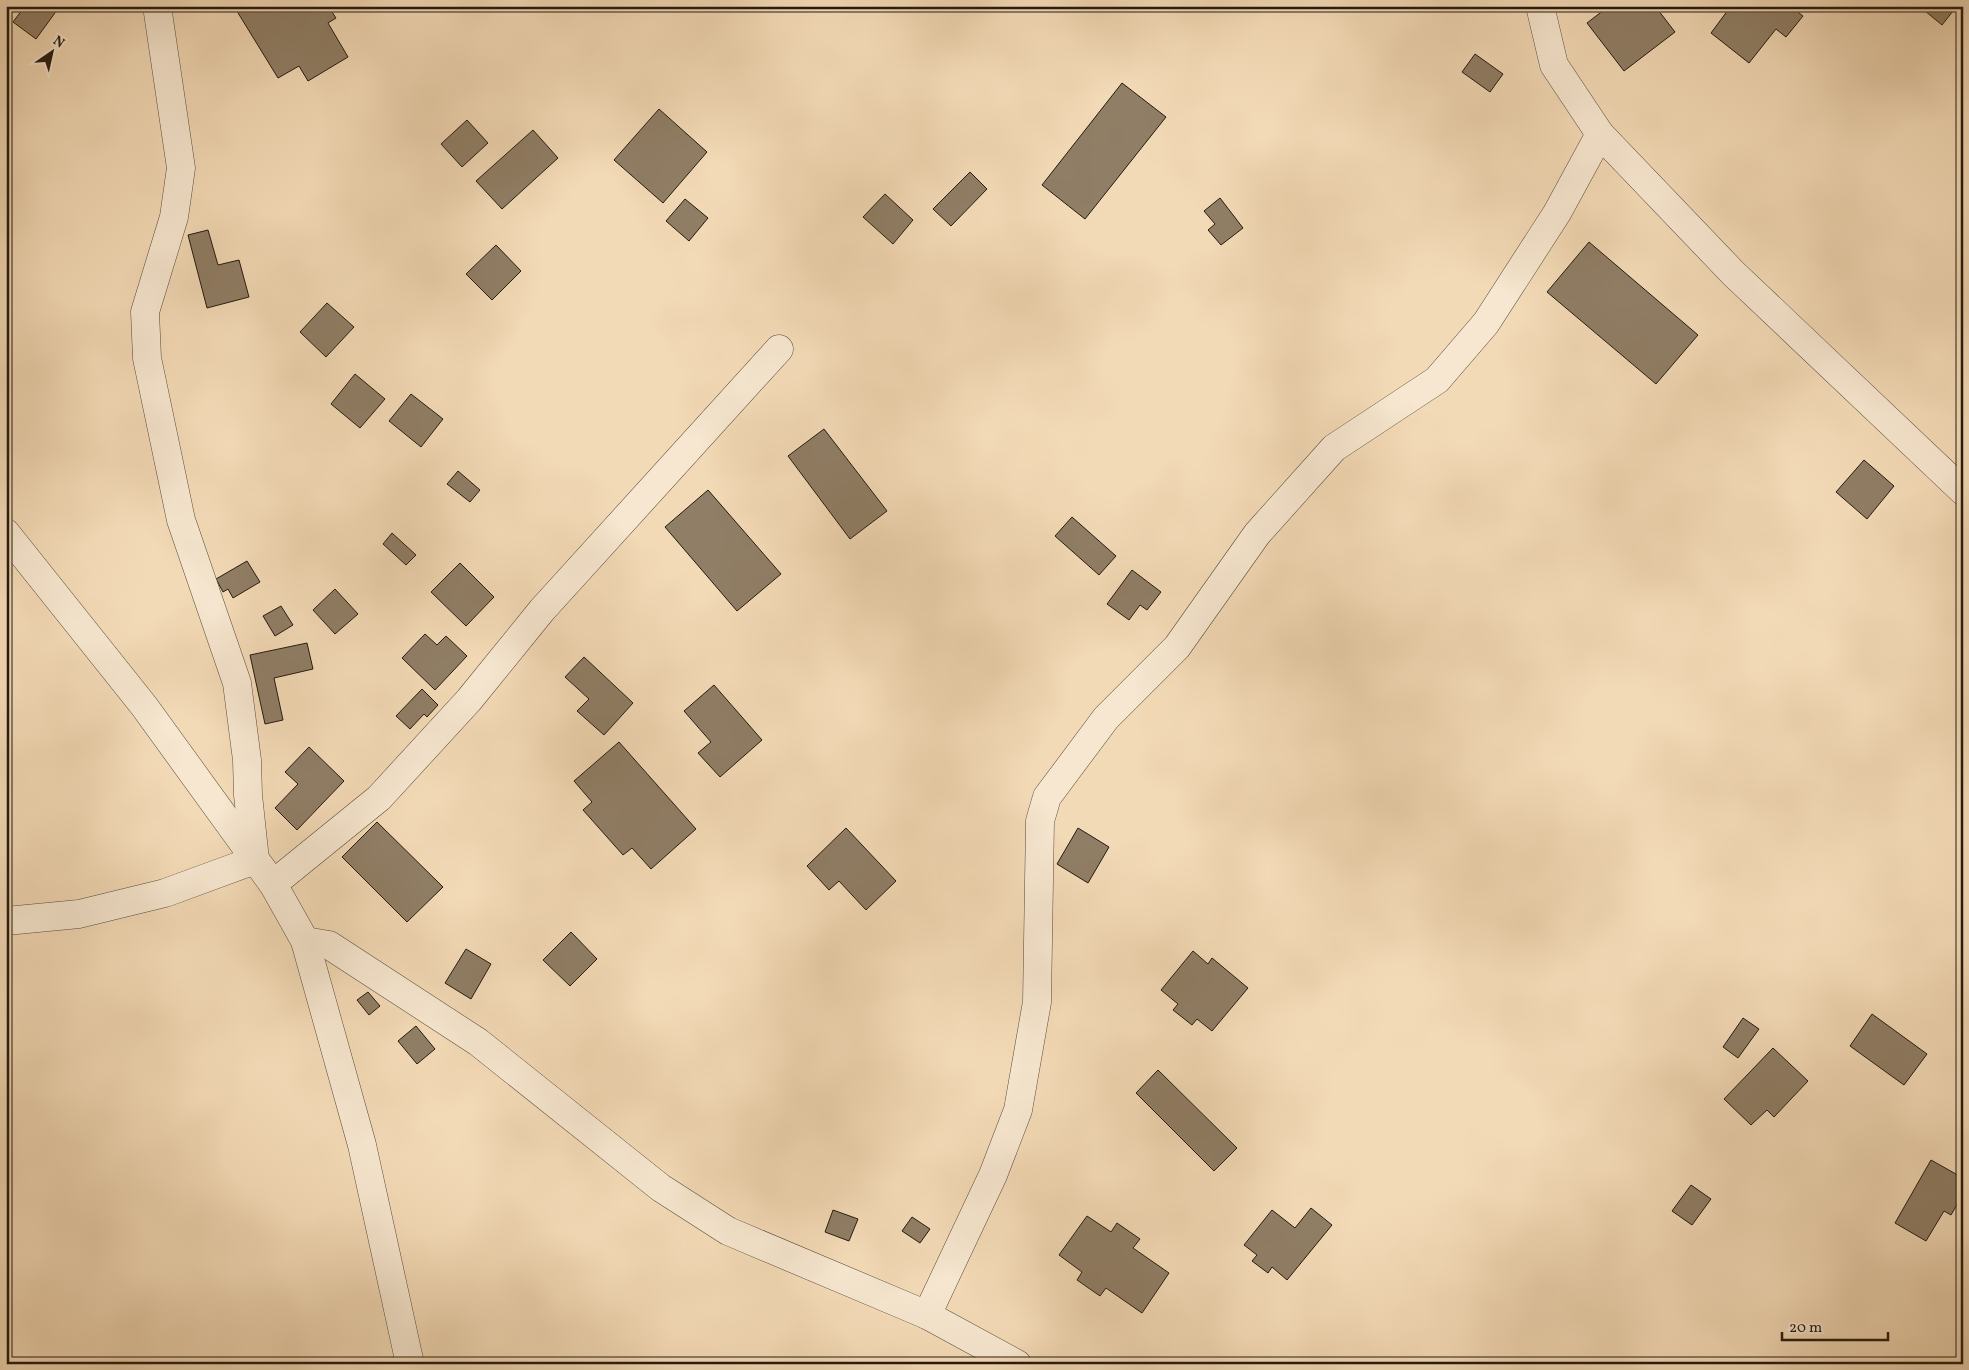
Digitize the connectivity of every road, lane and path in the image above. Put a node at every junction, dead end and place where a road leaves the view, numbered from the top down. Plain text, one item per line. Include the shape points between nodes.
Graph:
1 (157, 6) edge
2 (1540, 6) edge
3 (1600, 134) junction
4 (779, 349) dead end
5 (1963, 491) edge
6 (6, 533) edge
7 (255, 860) junction
8 (273, 884) junction
9 (6, 920) edge
10 (305, 941) junction
11 (927, 1315) junction
12 (410, 1364) edge
13 (1018, 1364) edge

1 - 7 street via 181,168 174,216 145,312 147,358 181,520 237,683 248,760
2 - 3 street via 1554,65
3 - 5 street via 1733,273
3 - 11 street via 1557,213 1486,323 1437,380 1334,448 1257,534 1177,648 1106,718 1047,797 1040,821 1037,1002 1018,1110 993,1175
4 - 8 street via 542,610 469,700 379,798
6 - 7 street via 144,706
7 - 8 street
7 - 9 street via 165,893 80,914
8 - 10 street
10 - 11 street via 329,945 478,1042 661,1188 728,1231
10 - 12 street via 362,1145
11 - 13 street

